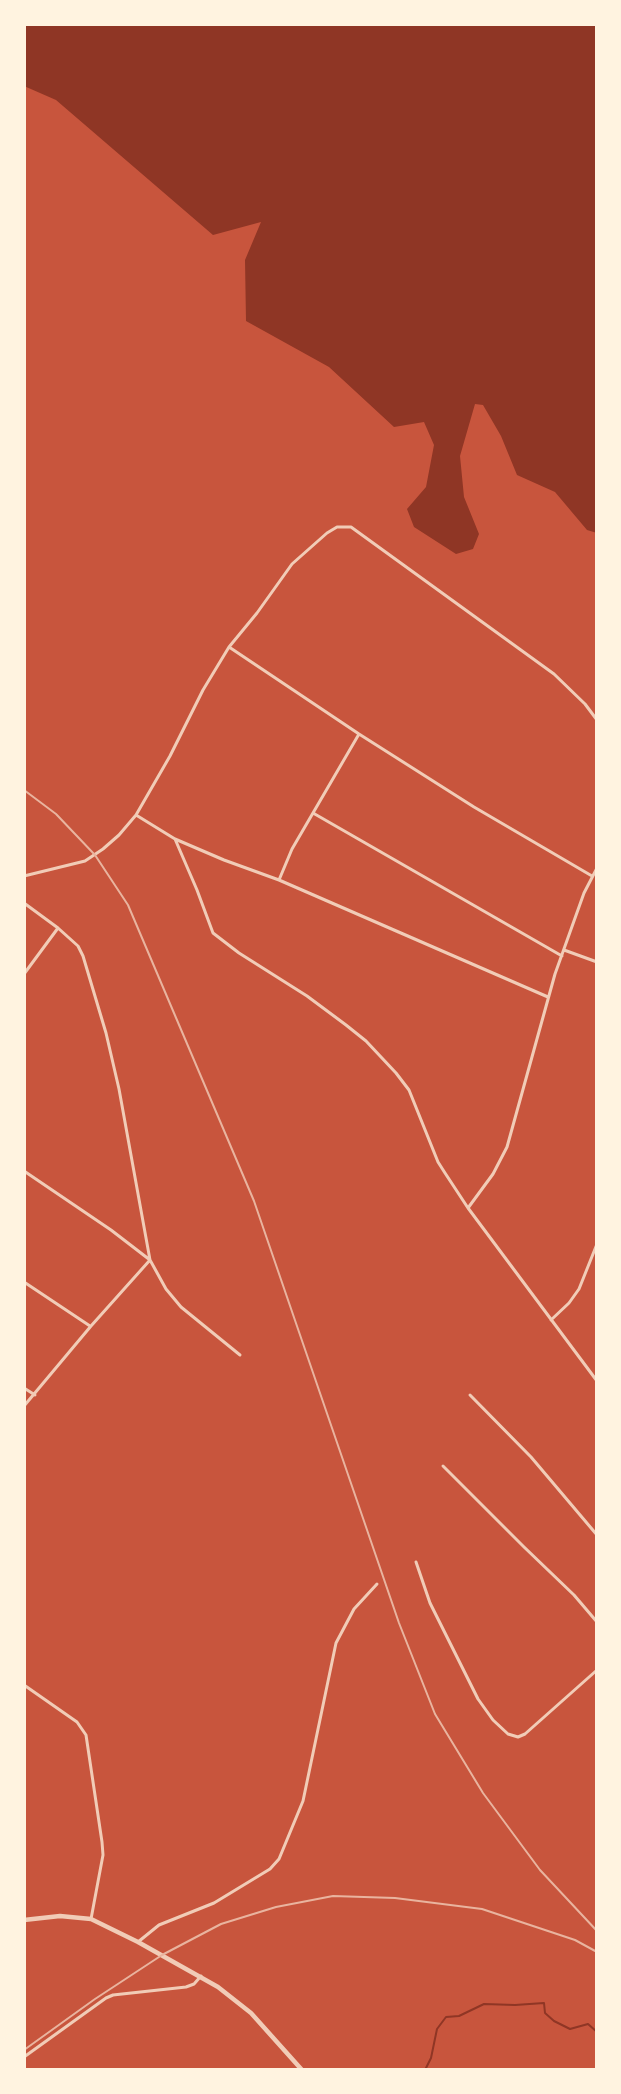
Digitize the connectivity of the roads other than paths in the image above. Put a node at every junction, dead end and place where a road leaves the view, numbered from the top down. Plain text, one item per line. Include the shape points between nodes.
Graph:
1 (229, 647) junction
2 (597, 720) edge
3 (359, 734) junction
4 (313, 813) junction
5 (136, 815) junction
6 (175, 839) junction
7 (597, 868) edge
8 (24, 876) edge
9 (592, 876) junction
10 (279, 880) junction
11 (24, 903) edge
12 (58, 928) junction
13 (564, 950) junction
14 (562, 956) junction
15 (597, 962) edge
16 (24, 975) edge
17 (548, 997) junction
18 (24, 1171) edge
19 (468, 1208) junction
20 (597, 1244) edge
21 (150, 1260) junction
22 (24, 1282) edge
23 (550, 1320) junction
24 (91, 1326) junction
25 (240, 1355) dead end
26 (597, 1381) edge
27 (24, 1388) edge
28 (35, 1395) junction
29 (470, 1395) dead end
30 (24, 1406) edge
31 (443, 1466) dead end
32 (597, 1535) edge
33 (416, 1563) dead end
34 (377, 1584) dead end
35 (597, 1622) edge
36 (597, 1670) edge
37 (24, 1685) edge
38 (91, 1919) junction
39 (24, 1920) edge
40 (138, 1942) junction
41 (201, 1976) junction
42 (24, 2057) edge
43 (302, 2070) edge

1 - 2 street via 292,564 337,527 351,527 554,674
1 - 3 street
1 - 5 street
3 - 4 street
3 - 9 street
4 - 10 street
4 - 14 street
5 - 6 street
5 - 8 street via 86,861
6 - 10 street
6 - 19 street via 213,933 346,1025 396,1072 409,1090 438,1162
7 - 9 street
9 - 13 street
10 - 17 street
11 - 12 street
12 - 16 street
12 - 21 street via 78,946 106,1034
13 - 14 street
13 - 15 street
14 - 17 street
17 - 19 street via 507,1147
18 - 21 street
19 - 23 street
20 - 23 street via 579,1289
21 - 24 street
21 - 25 street via 181,1306
22 - 24 street
23 - 26 street
24 - 28 street
27 - 28 street
28 - 30 street
29 - 32 street via 531,1457
31 - 35 street
33 - 36 street via 430,1603 478,1699 508,1734 525,1734
34 - 40 street via 354,1609 336,1643 303,1801 279,1859 270,1869 214,1903 159,1925
37 - 38 street via 77,1722 86,1735 102,1842
38 - 39 street via 60,1916
38 - 40 street
40 - 41 street
41 - 42 street via 186,1987 106,1998
41 - 43 street via 251,2013

